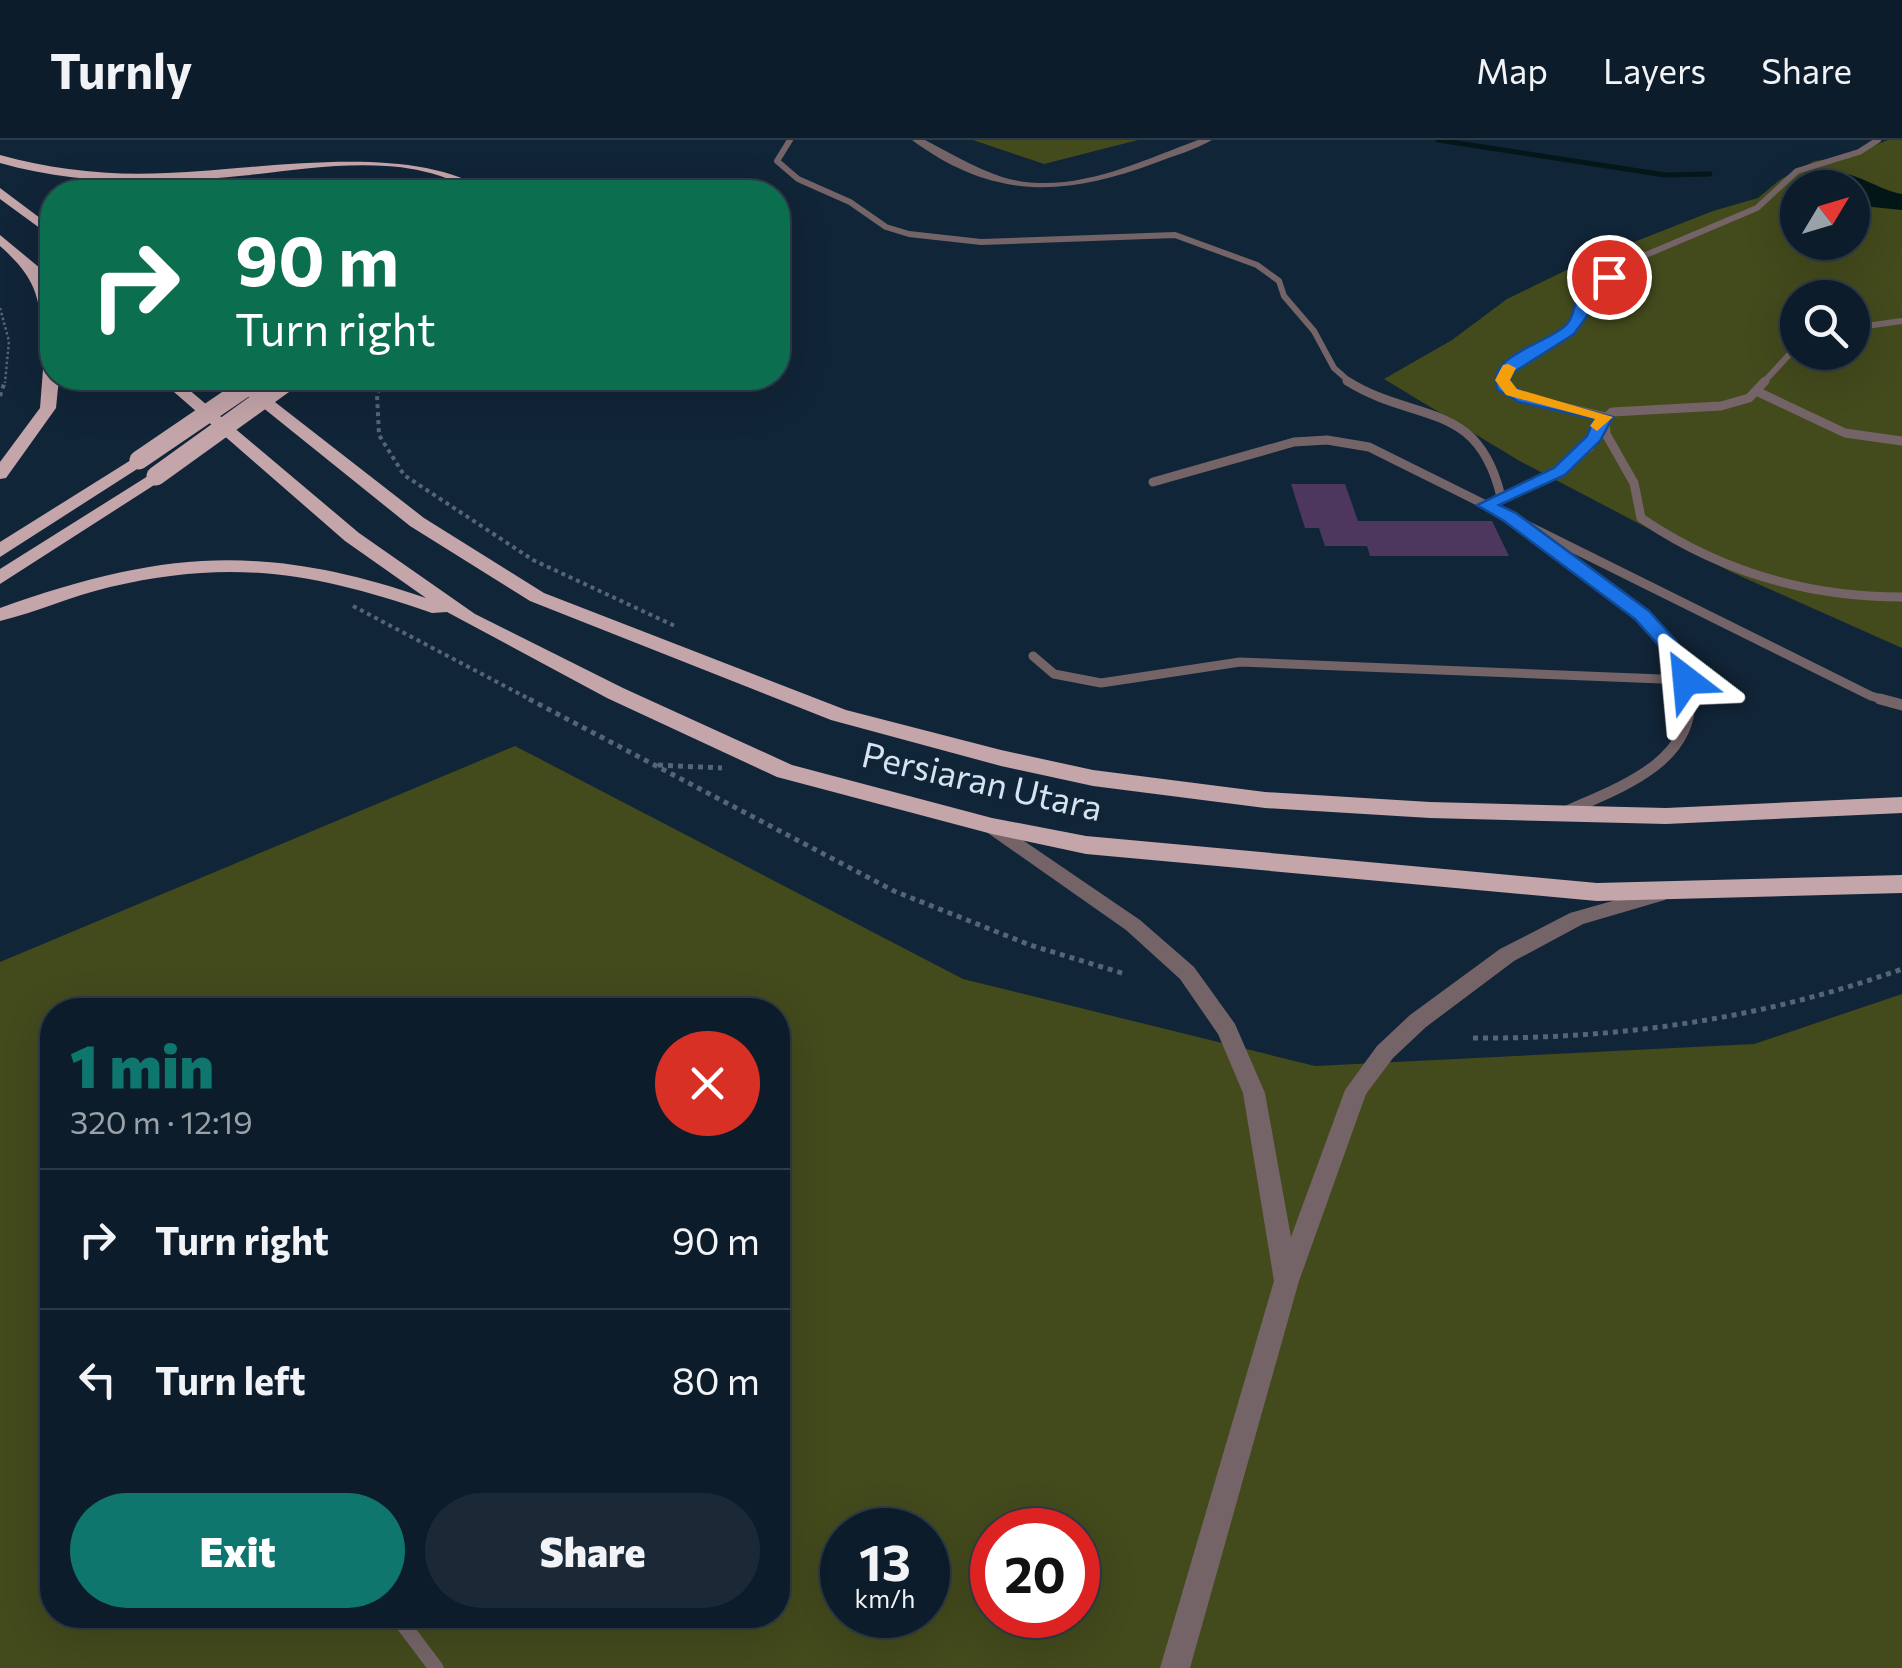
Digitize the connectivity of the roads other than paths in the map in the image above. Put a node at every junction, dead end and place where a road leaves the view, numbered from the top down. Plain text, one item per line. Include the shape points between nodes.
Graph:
1 (790, 140) edge
2 (917, 140) edge
3 (1207, 140) edge
4 (1878, 140) edge
5 (0, 159) edge
6 (268, 180) edge
7 (419, 180) edge
8 (460, 180) edge
9 (0, 192) edge
10 (40, 224) edge
11 (0, 239) edge
12 (33, 268) junction
13 (40, 274) edge
14 (40, 287) edge
15 (1902, 321) edge
16 (1870, 325) edge
17 (1780, 365) edge
18 (49, 390) edge
19 (180, 390) edge
20 (241, 390) edge
21 (249, 390) edge
22 (275, 390) edge
23 (1756, 391) junction
24 (1605, 417) junction
25 (1902, 441) edge
26 (0, 474) edge
27 (1153, 482) dead end
28 (1501, 497) junction
29 (1485, 505) junction
30 (1510, 517) junction
31 (0, 551) edge
32 (0, 578) edge
33 (1902, 597) edge
34 (0, 615) edge
35 (468, 618) junction
36 (1033, 656) dead end
37 (1686, 680) junction
38 (1902, 706) edge
39 (1902, 805) edge
40 (1556, 816) junction
41 (992, 826) junction
42 (1902, 884) edge
43 (1663, 894) junction
44 (1287, 1281) junction
45 (406, 1628) edge
46 (436, 1668) edge
47 (1175, 1668) edge

1 - 28 lane via 777,161 782,168 895,230 980,242 1175,235 1257,264 1279,281 1340,376 1474,440 1491,460
2 - 3 street via 1002,180 1053,186 1099,178
4 - 24 lane via 1796,172 1757,208 1622,265 1585,296 1569,331 1504,372 1504,387 1524,398
5 - 8 main road via 120,177 351,162 419,166
6 - 7 main road via 336,172
9 - 10 main road
11 - 12 main road
12 - 13 main road
12 - 14 main road
15 - 16 lane
17 - 23 lane
18 - 26 main road via 48,408
19 - 35 main road, Persiaran Utara via 352,537
20 - 31 main road, bridge
21 - 40 main road, Persiaran Utara via 417,522 538,597 840,715 1093,778 1266,800
22 - 32 main road, bridge
23 - 24 lane via 1721,406
23 - 25 lane via 1854,438
24 - 28 lane via 1590,446 1560,471
24 - 33 lane via 1641,518 1655,529 1708,557 1796,585
27 - 29 lane via 1256,449 1335,439 1369,447
28 - 29 lane
29 - 30 lane
30 - 37 lane via 1642,615 1670,646
30 - 38 lane
34 - 35 main road via 106,580 230,565 345,579
35 - 41 main road, Persiaran Utara via 785,771
36 - 37 lane via 1054,674 1079,681 1122,682 1240,662
37 - 40 lane via 1687,723 1656,766
39 - 40 main road, Persiaran Utara
41 - 43 main road, Persiaran Utara via 1106,847
41 - 44 street via 1133,925 1188,973 1227,1030 1254,1093
42 - 43 main road, Persiaran Utara
43 - 44 street via 1577,918 1507,955 1385,1052 1356,1090
44 - 47 street
45 - 46 lane

